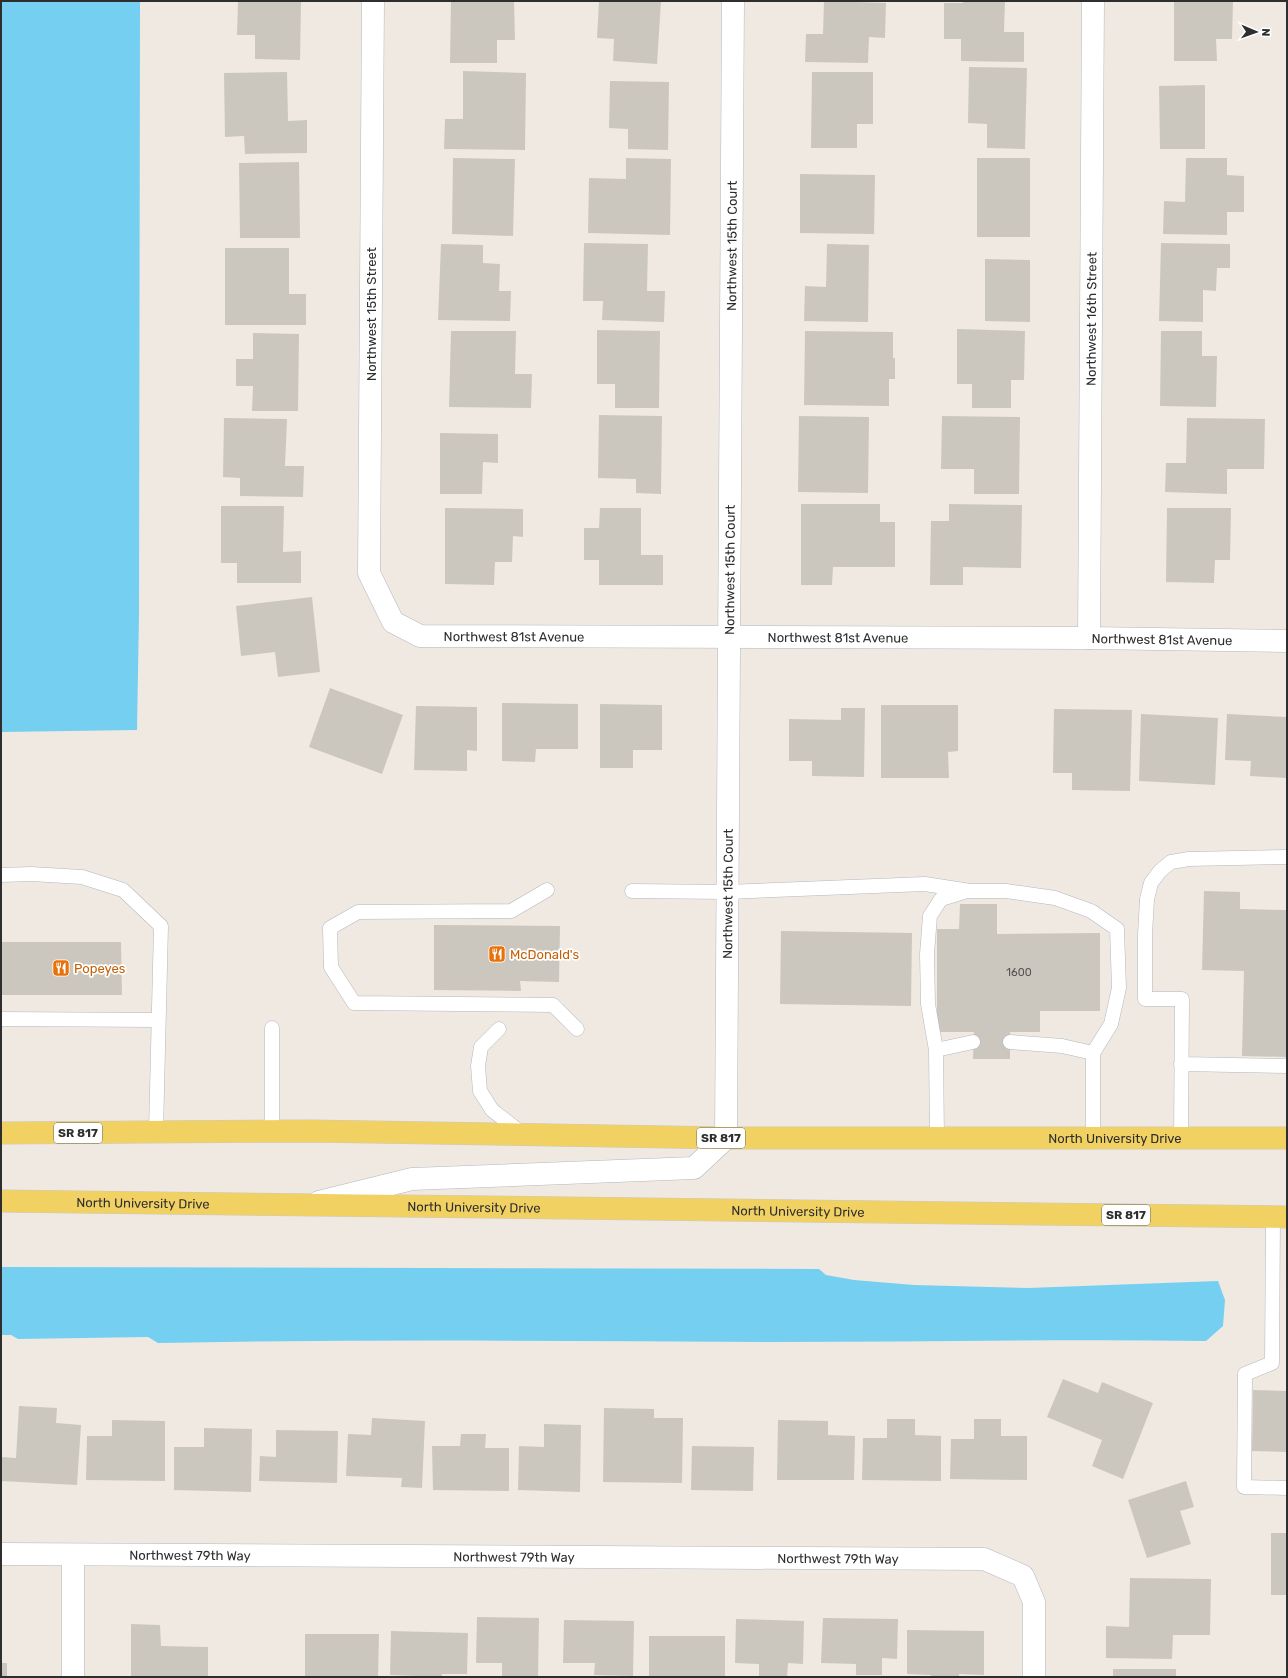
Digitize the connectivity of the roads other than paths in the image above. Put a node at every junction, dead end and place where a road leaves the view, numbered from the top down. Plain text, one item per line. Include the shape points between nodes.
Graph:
1 (373, 1) edge
2 (733, 1) edge
3 (1093, 1) edge
4 (393, 622) joint
5 (729, 638) junction
6 (1089, 638) junction
7 (1287, 641) edge
8 (1287, 857) edge
9 (1, 875) edge
10 (547, 890) dead end
11 (632, 891) dead end
12 (970, 891) junction
13 (727, 892) junction
14 (1, 1019) edge
15 (158, 1020) junction
16 (272, 1028) dead end
17 (499, 1029) dead end
18 (577, 1029) dead end
19 (973, 1042) dead end
20 (1010, 1042) dead end
21 (936, 1050) junction
22 (1092, 1053) junction
23 (1182, 1064) junction
24 (1287, 1066) edge
25 (156, 1132) junction
26 (272, 1132) junction
27 (1, 1133) edge
28 (523, 1135) junction
29 (726, 1138) junction
30 (937, 1138) junction
31 (1093, 1138) junction
32 (1287, 1138) edge
33 (1181, 1139) junction
34 (1, 1201) edge
35 (310, 1204) junction
36 (1280, 1217) edge
37 (1287, 1488) edge
38 (1, 1554) edge
39 (73, 1555) junction
40 (73, 1677) edge
41 (1034, 1677) edge

1 - 4 street, Northwest 15th Street via 369,573
2 - 5 street, Northwest 15th Court
3 - 6 street, Northwest 16th Street
4 - 5 street, Northwest 81st Avenue via 420,636
5 - 6 street, Northwest 81st Avenue
5 - 13 street, Northwest 15th Court
6 - 7 street, Northwest 81st Avenue
8 - 23 lane via 1189,859 1171,862 1151,883 1146,899 1145,999 1182,999
9 - 15 lane via 82,877 123,890 161,926
10 - 18 lane via 511,911 358,912 330,928 331,968 354,1003 553,1004
11 - 13 lane
12 - 13 lane via 925,884
12 - 21 lane via 941,899 930,916 927,954 928,1004
12 - 22 lane via 1006,890 1055,898 1091,911 1117,929 1119,988 1111,1024
13 - 29 street, Northwest 15th Court
14 - 15 lane
15 - 25 lane
16 - 26 lane
17 - 28 lane via 481,1047 478,1066 480,1091 492,1110
19 - 21 lane
20 - 22 lane via 1062,1046
21 - 30 lane
22 - 31 lane
23 - 24 lane
23 - 33 lane
25 - 26 main road, North University Drive / SR 817
25 - 27 main road, North University Drive / SR 817
26 - 28 main road, North University Drive / SR 817
28 - 29 main road, North University Drive / SR 817
29 - 30 main road, North University Drive / SR 817
29 - 35 street, North University Drive via 694,1168 412,1178
30 - 31 main road, North University Drive / SR 817
31 - 33 main road, North University Drive / SR 817
32 - 33 main road, North University Drive / SR 817
34 - 35 main road, North University Drive / SR 817
35 - 36 main road, North University Drive / SR 817
36 - 37 lane via 1272,1363 1245,1374 1244,1488
38 - 39 street, Northwest 79th Way
39 - 40 street
39 - 41 street, Northwest 79th Way via 984,1559 1023,1576 1034,1602

